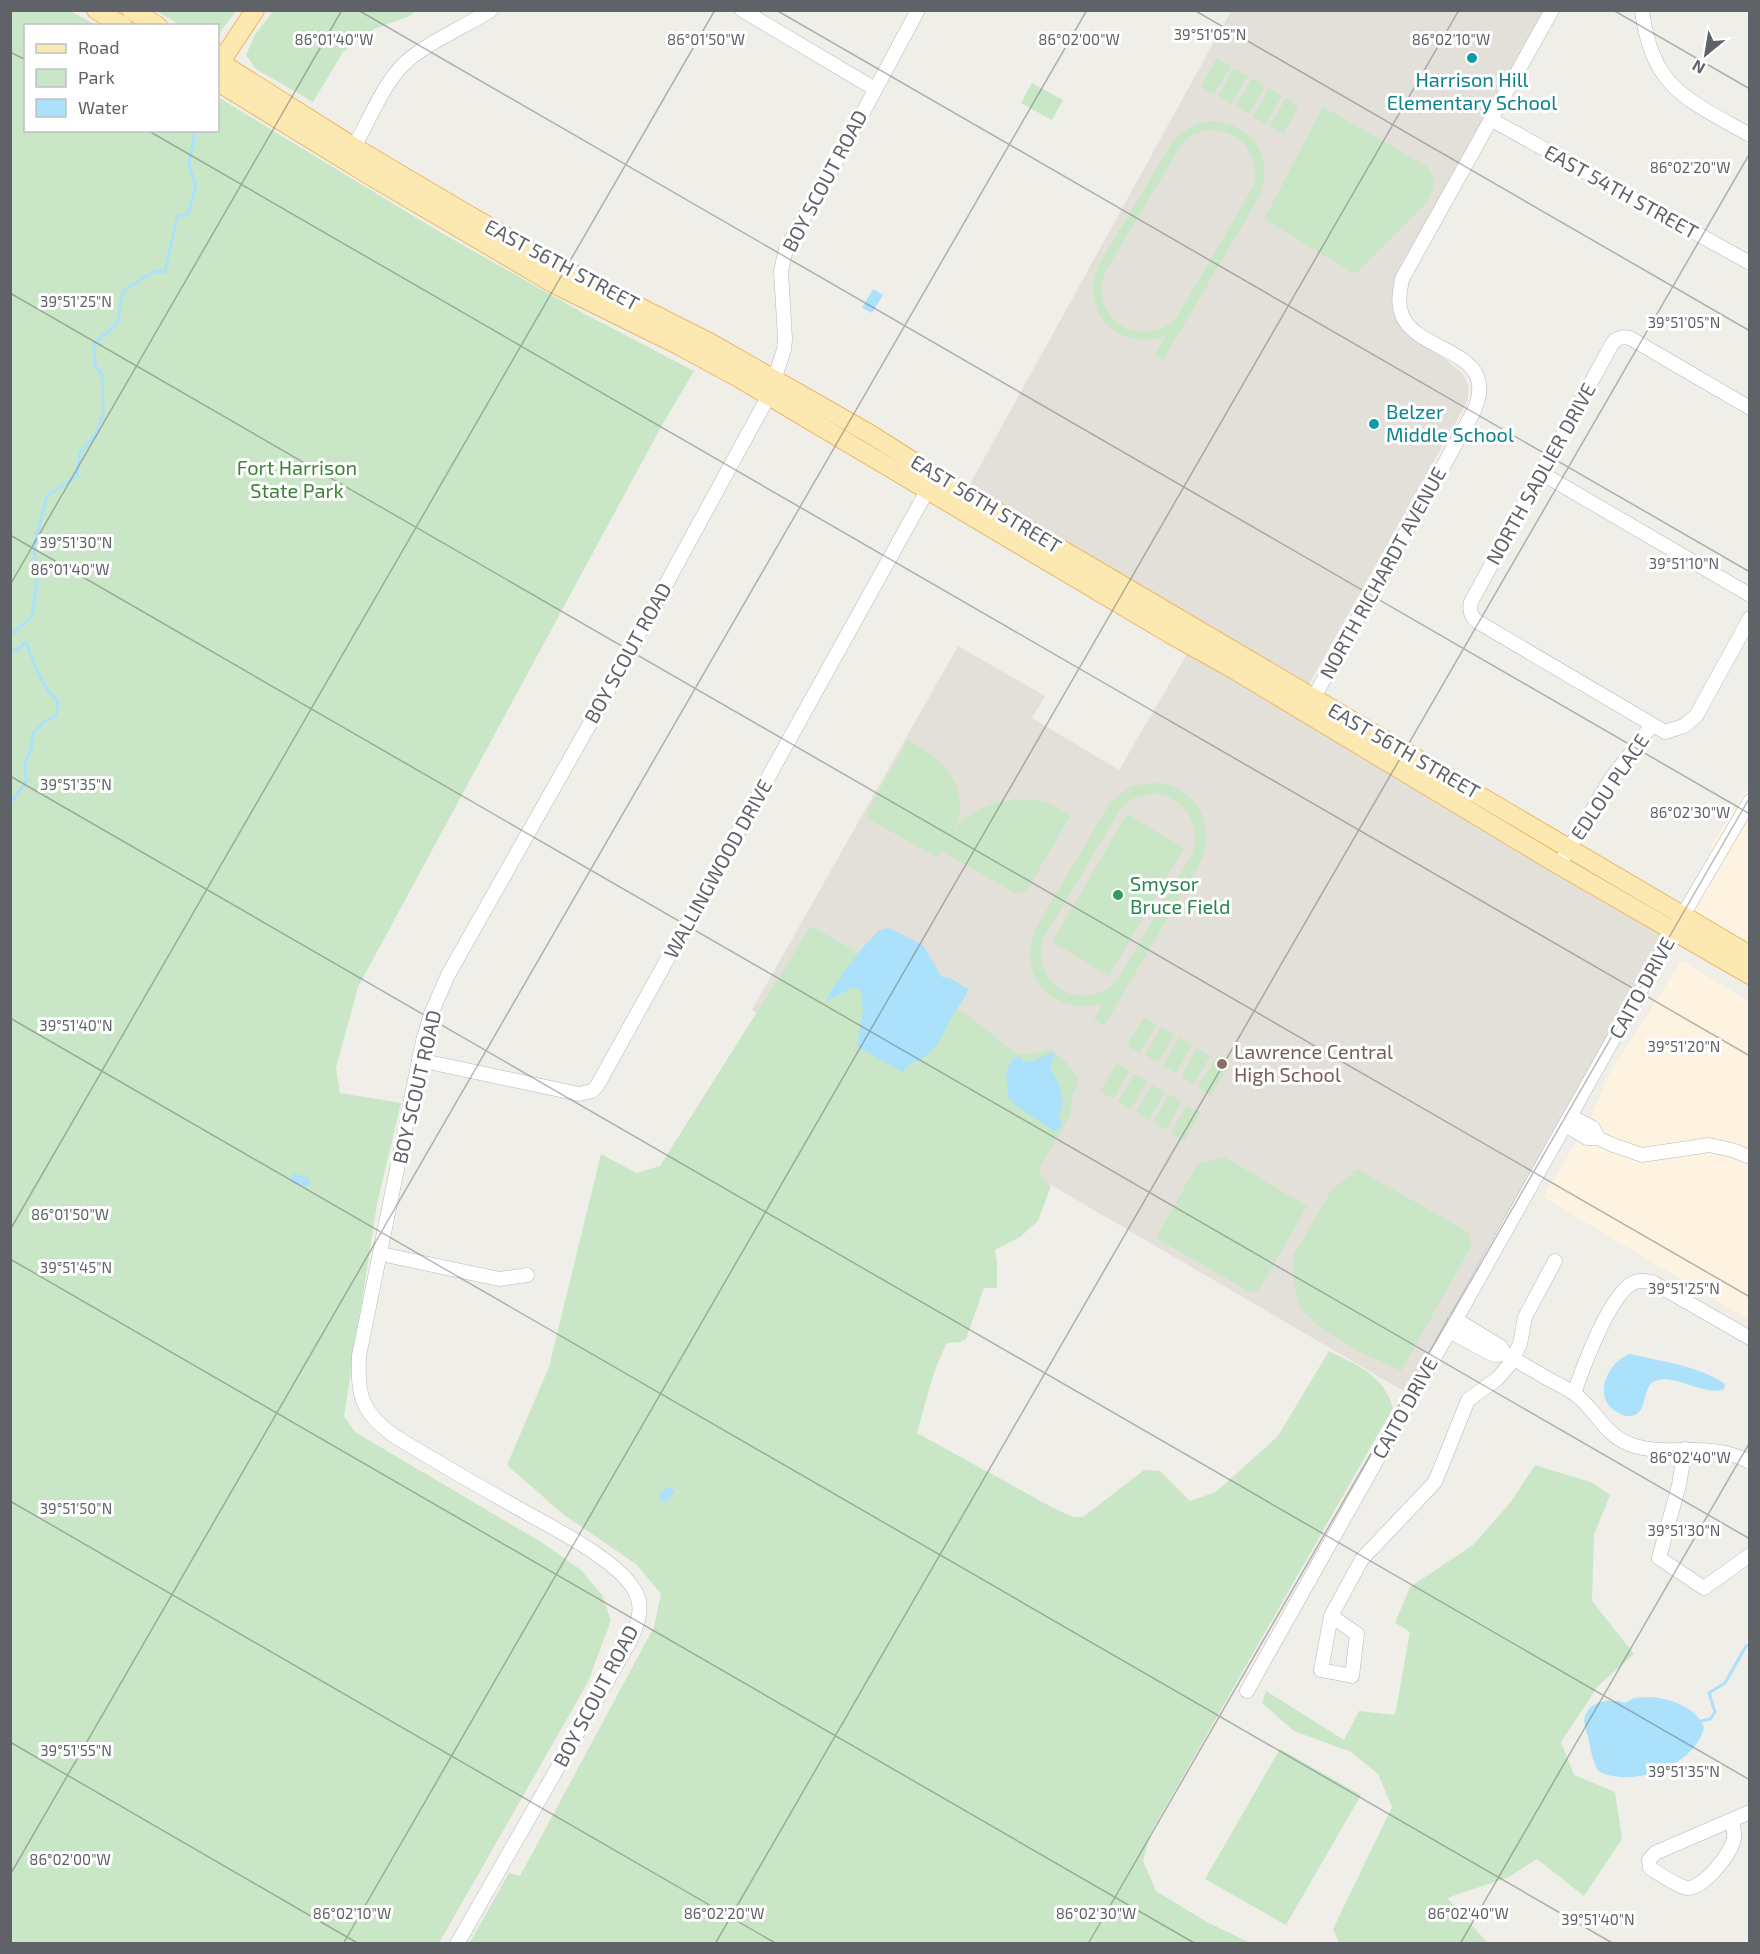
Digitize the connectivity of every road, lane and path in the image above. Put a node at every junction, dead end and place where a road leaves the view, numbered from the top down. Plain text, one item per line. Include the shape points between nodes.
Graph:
1 (96, 10) edge
2 (131, 10) edge
3 (255, 10) edge
4 (490, 10) edge
5 (742, 10) edge
6 (918, 10) edge
7 (1552, 10) edge
8 (1642, 10) edge
9 (120, 24) edge
10 (155, 24) edge
11 (219, 62) edge
12 (219, 64) edge
13 (219, 83) edge
14 (874, 89) junction
15 (1492, 120) junction
16 (1749, 135) edge
17 (354, 147) junction
18 (1749, 263) edge
19 (771, 389) junction
20 (1749, 408) edge
21 (1542, 473) junction
22 (927, 491) junction
23 (1054, 555) junction
24 (1749, 595) edge
25 (1749, 618) edge
26 (1309, 706) junction
27 (1652, 725) junction
28 (1749, 801) edge
29 (1569, 848) junction
30 (1559, 866) junction
31 (1678, 923) junction
32 (1749, 955) edge
33 (1749, 975) edge
34 (419, 1060) junction
35 (1567, 1121) junction
36 (1749, 1157) edge
37 (381, 1254) junction
38 (1555, 1261) dead end
39 (527, 1275) dead end
40 (1452, 1325) junction
41 (1749, 1338) edge
42 (1509, 1357) junction
43 (1574, 1393) junction
44 (1685, 1449) junction
45 (1749, 1462) edge
46 (1749, 1555) edge
47 (1331, 1616) dead end
48 (1247, 1691) dead end
49 (1749, 1812) edge
50 (1732, 1820) junction
51 (458, 1944) edge

1 - 9 main road
2 - 10 main road
3 - 11 main road
4 - 17 street via 404,64
5 - 14 street
6 - 14 street, BOY SCOUT ROAD
7 - 15 street, NORTH RICHARDT AVENUE
8 - 16 street via 1650,50 1671,85 1690,102
12 - 17 main road, EAST 56TH STREET
13 - 19 main road, EAST 56TH STREET via 554,284
14 - 19 street, BOY SCOUT ROAD via 786,249 781,271 784,344
15 - 18 street, EAST 54TH STREET
15 - 26 street, NORTH RICHARDT AVENUE via 1402,279 1399,296 1403,317 1414,331 1473,369 1479,398
17 - 19 main road, EAST 56TH STREET via 558,266 683,328
19 - 22 main road, EAST 56TH STREET
19 - 23 main road, EAST 56TH STREET via 870,435
19 - 34 street, BOY SCOUT ROAD via 448,975 427,1024
20 - 21 street, NORTH SADLIER DRIVE via 1630,338 1620,338 1612,344
21 - 24 street
21 - 27 street, NORTH SADLIER DRIVE via 1471,602 1471,614 1478,622
22 - 23 main road, EAST 56TH STREET
22 - 34 street, WALLINGWOOD DRIVE via 597,1086 579,1094
23 - 26 main road, EAST 56TH STREET via 1233,669
25 - 27 street, EDLOU PLACE via 1693,719 1665,732
26 - 29 main road, EAST 56TH STREET
26 - 30 main road, EAST 56TH STREET
27 - 29 street, EDLOU PLACE via 1611,779
28 - 31 street, CAITO DRIVE
29 - 30 street, EDLOU PLACE
29 - 31 main road, EAST 56TH STREET
30 - 31 main road, EAST 56TH STREET
31 - 32 main road, EAST 56TH STREET
31 - 33 main road, EAST 56TH STREET
31 - 35 street, CAITO DRIVE
34 - 37 street, BOY SCOUT ROAD
35 - 36 street via 1593,1128 1599,1138 1642,1155 1709,1145
35 - 40 street, CAITO DRIVE
37 - 39 street via 499,1279
37 - 51 street, BOY SCOUT ROAD via 359,1356 359,1392 369,1413 383,1428 408,1444 603,1559 635,1591 640,1607 630,1641
38 - 42 street via 1525,1317 1520,1344
40 - 42 street via 1502,1347
40 - 48 street, CAITO DRIVE
41 - 43 street via 1654,1283 1636,1282 1625,1290 1604,1321
42 - 43 street
42 - 47 street via 1502,1374 1467,1403 1435,1482 1362,1559
43 - 44 street via 1608,1431 1626,1443 1646,1449
44 - 45 street via 1716,1450
44 - 46 street via 1659,1558 1704,1588
49 - 50 street
50 - 50 street via 1655,1853 1649,1860 1650,1868 1682,1887 1698,1885 1719,1867 1732,1845

